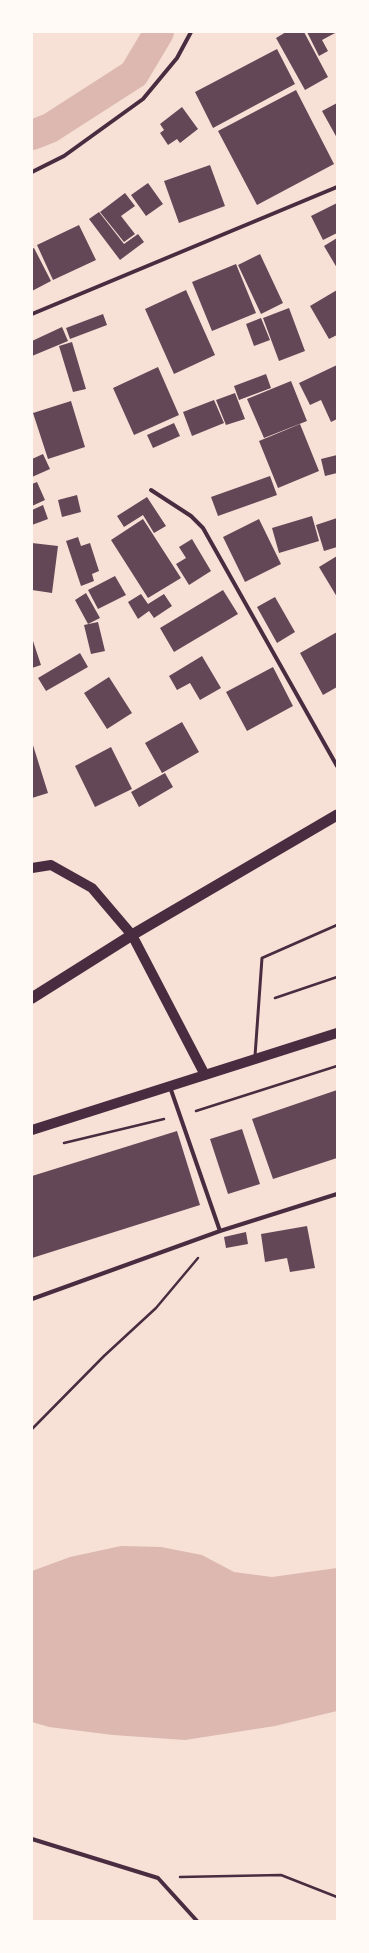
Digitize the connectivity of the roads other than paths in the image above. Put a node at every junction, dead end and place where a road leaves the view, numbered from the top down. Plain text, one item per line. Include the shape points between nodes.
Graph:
1 (191, 32) edge
2 (32, 172) edge
3 (337, 187) edge
4 (32, 314) edge
5 (151, 490) dead end
6 (337, 766) edge
7 (337, 815) edge
8 (32, 868) edge
9 (337, 925) edge
10 (132, 935) junction
11 (32, 998) edge
12 (337, 1033) edge
13 (255, 1059) junction
14 (205, 1075) junction
15 (170, 1086) junction
16 (32, 1130) edge
17 (337, 1194) edge
18 (220, 1231) junction
19 (32, 1299) edge
20 (32, 1839) edge
21 (197, 1921) edge

1 - 2 street via 177,58 143,99 64,156
3 - 4 street
5 - 6 street via 191,516 203,528
7 - 10 highway
8 - 10 main road via 51,865 92,888
9 - 13 lane via 262,958
10 - 11 highway
10 - 14 main road
12 - 13 main road
13 - 14 main road
14 - 15 main road
15 - 16 main road
15 - 18 street
17 - 18 street
18 - 19 street
20 - 21 street via 158,1878

